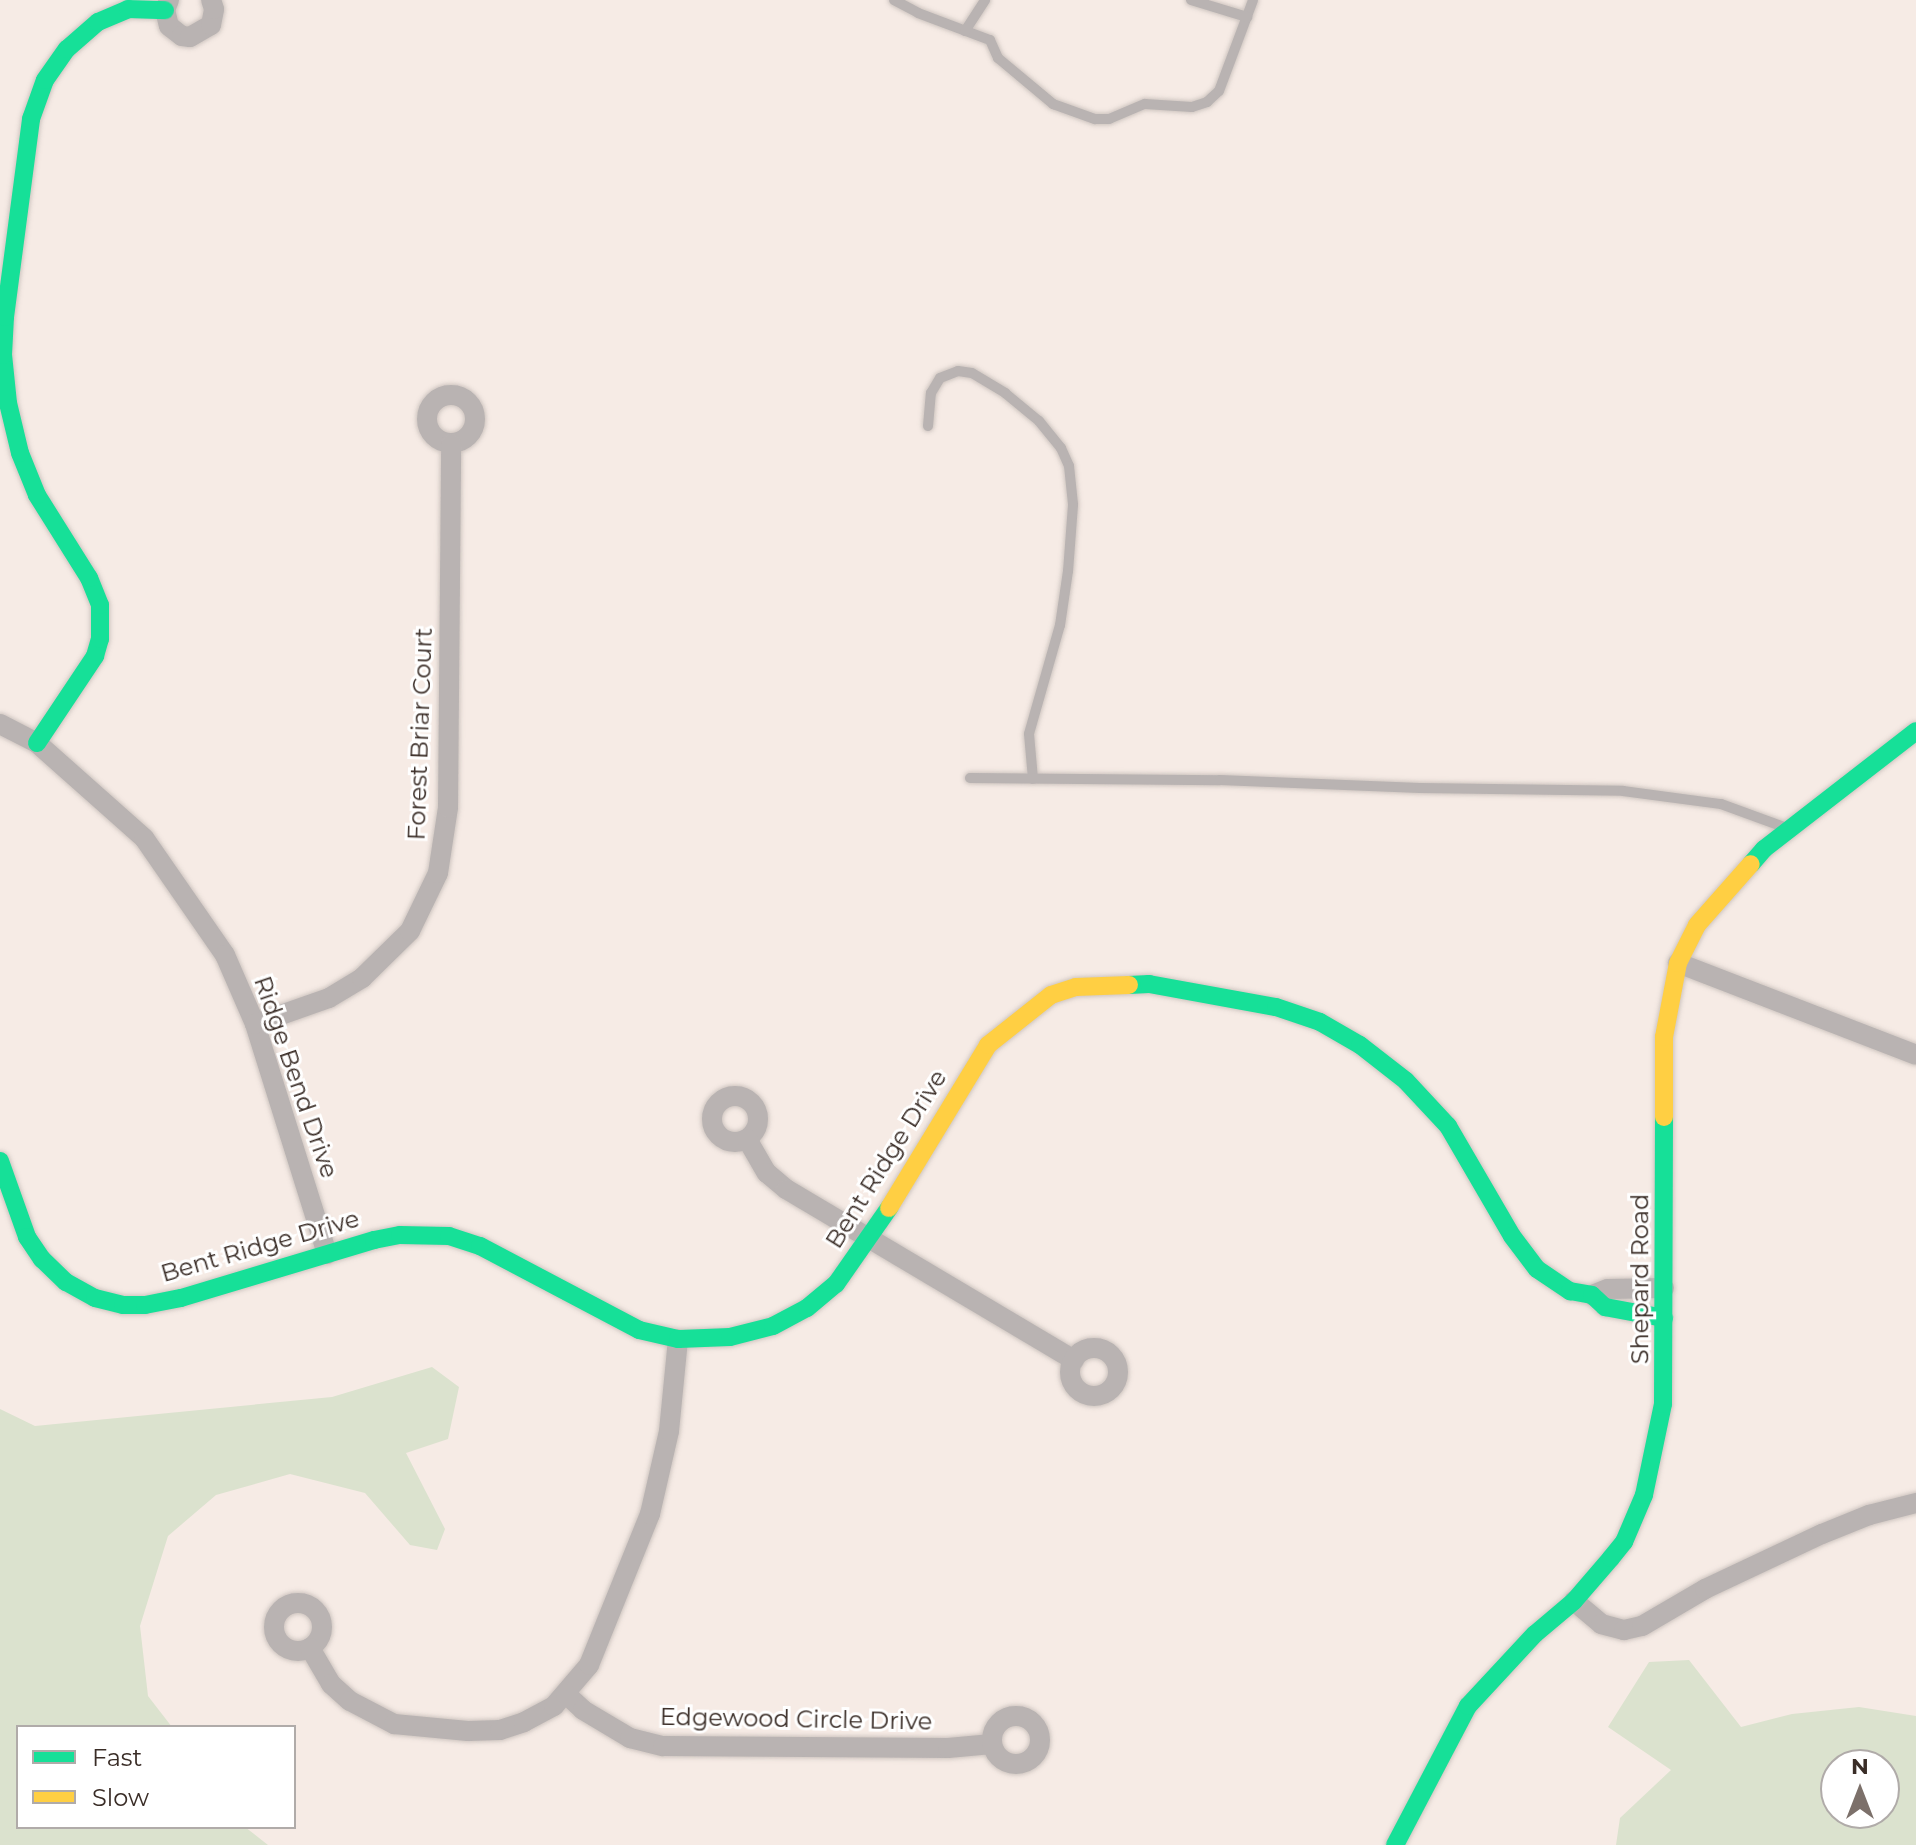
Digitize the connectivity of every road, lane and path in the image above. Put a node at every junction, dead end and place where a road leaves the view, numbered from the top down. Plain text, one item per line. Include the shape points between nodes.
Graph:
1 (211, 0) edge
2 (894, 0) edge
3 (985, 0) edge
4 (1191, 0) edge
5 (1253, 0) edge
6 (167, 5) edge
7 (1247, 17) junction
8 (965, 31) junction
9 (928, 426) dead end
10 (451, 444) dead end
11 (0, 724) edge
12 (1916, 731) edge
13 (37, 743) junction
14 (970, 778) dead end
15 (1033, 779) junction
16 (1789, 829) junction
17 (1678, 963) junction
18 (255, 1024) junction
19 (1916, 1055) edge
20 (747, 1139) dead end
21 (0, 1161) edge
22 (870, 1240) junction
23 (327, 1254) junction
24 (1664, 1288) junction
25 (1592, 1295) junction
26 (1664, 1318) junction
27 (678, 1339) junction
28 (1074, 1360) dead end
29 (1916, 1503) edge
30 (1574, 1601) junction
31 (310, 1648) dead end
32 (566, 1694) junction
33 (992, 1744) dead end
34 (1395, 1845) edge

1 - 6 street via 214,17 198,35 175,32
2 - 8 lane
3 - 8 lane
4 - 7 lane
5 - 7 lane
6 - 13 street via 128,9 98,22 45,80 31,119 5,317 8,403 37,495 100,605 95,656
7 - 8 lane via 1219,91 1207,102 1192,107 1145,104 1109,119 1053,104 998,58 990,40
9 - 15 lane via 931,393 940,378 958,371 972,373 1039,421 1069,466 1073,505 1068,571 1060,625 1029,734
10 - 18 street, Forest Briar Court via 448,808 438,873 410,931 362,978 329,998
11 - 13 street, Ridge Bend Drive
12 - 16 street, Shepard Road
13 - 18 street, Ridge Bend Drive via 144,838 225,955
14 - 15 lane
15 - 16 lane via 1623,791 1721,804
16 - 17 street, Shepard Road via 1705,915
17 - 19 street
17 - 24 street, Shepard Road via 1664,1037
18 - 23 street, Ridge Bend Drive
20 - 22 street via 767,1173
21 - 23 street, Bent Ridge Drive via 27,1237 42,1259 66,1282 95,1298 145,1305
22 - 25 street, Bent Ridge Drive via 988,1045 1051,995 1102,983 1149,984 1276,1007 1320,1022 1360,1045 1406,1081 1448,1126 1537,1269 1570,1291
22 - 27 street, Bent Ridge Drive via 836,1284 773,1326 730,1337
22 - 28 street
23 - 27 street, Bent Ridge Drive via 400,1235 449,1236 480,1246 639,1330
24 - 25 street, Bent Ridge Drive via 1608,1289
24 - 26 street, Shepard Road
25 - 26 street, Bent Ridge Drive via 1605,1307
26 - 30 street, Shepard Road via 1663,1404 1644,1495 1624,1542
27 - 32 street via 669,1431 650,1514 589,1665
29 - 30 street via 1822,1534 1705,1589 1642,1626 1624,1630 1601,1624
30 - 34 street, Shepard Road via 1535,1634 1468,1706
31 - 32 street via 331,1684 350,1701 410,1727 500,1730 554,1706
32 - 33 street, Edgewood Circle Drive via 630,1738 663,1746

